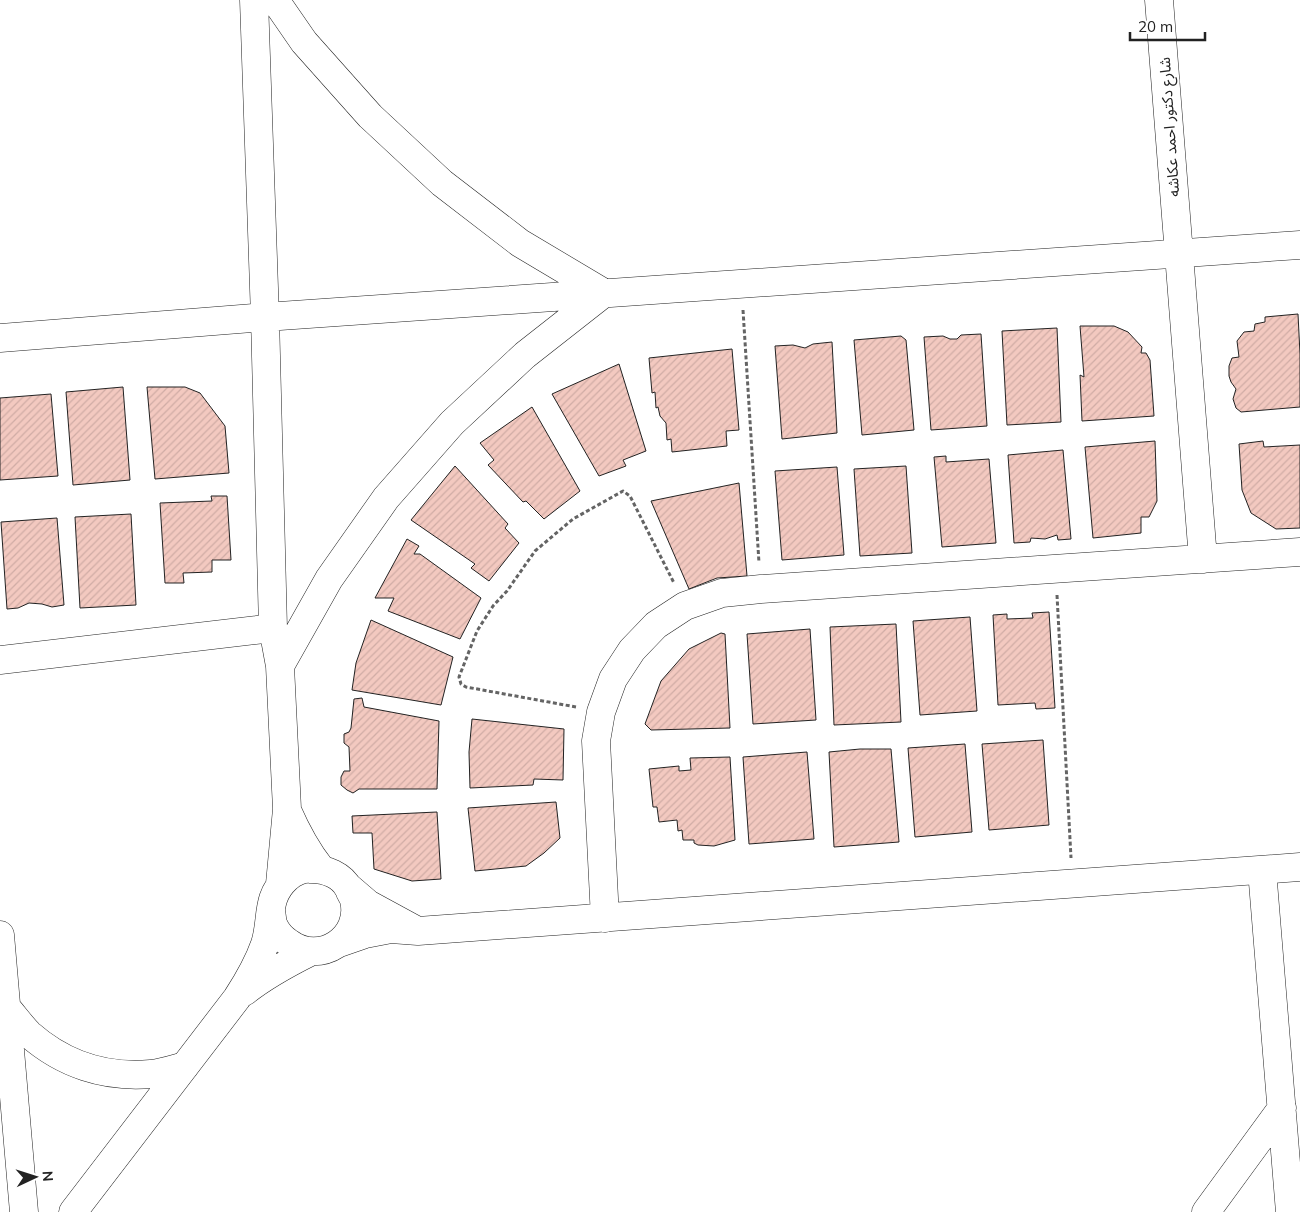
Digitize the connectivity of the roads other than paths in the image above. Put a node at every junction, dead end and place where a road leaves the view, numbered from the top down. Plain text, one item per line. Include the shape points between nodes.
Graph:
1 (254, 0) edge
2 (276, 0) edge
3 (1159, 0) edge
4 (1300, 245) edge
5 (1179, 254) junction
6 (604, 293) junction
7 (265, 317) junction
8 (0, 338) edge
9 (1300, 552) edge
10 (1203, 559) junction
11 (273, 628) junction
12 (0, 660) edge
13 (280, 666) junction
14 (287, 809) junction
15 (1300, 868) edge
16 (321, 869) junction
17 (1262, 870) junction
18 (280, 884) junction
19 (347, 886) junction
20 (271, 911) junction
21 (604, 918) junction
22 (418, 931) junction
23 (0, 935) edge
24 (339, 943) junction
25 (310, 952) junction
26 (237, 998) junction
27 (6, 1007) junction
28 (185, 1066) junction
29 (1282, 1108) junction
30 (24, 1212) edge
31 (73, 1212) edge
32 (1206, 1212) edge
33 (1290, 1212) edge

1 - 7 street
2 - 6 street via 304,42 370,116 442,184 520,243
3 - 5 street, شارع دكتور احمد عكاشه
4 - 5 street
5 - 6 street
5 - 10 street, شارع دكتور احمد عكاشه
6 - 7 street
6 - 13 street via 525,355 452,423 393,491 329,579
7 - 8 street
7 - 11 street
9 - 10 street
10 - 21 street via 761,589 722,593 685,606 656,625 632,650 613,680 601,712 596,741
11 - 12 street
11 - 13 street
13 - 14 street
14 - 16 street via 303,844
14 - 18 street
15 - 17 street
16 - 18 street via 306,868
16 - 19 street via 336,875
17 - 21 street
17 - 29 street
18 - 20 street
19 - 22 street via 368,904
19 - 24 street via 354,900 354,916 350,931
20 - 25 street via 274,926 283,939 295,948
20 - 26 street via 265,942 254,971
21 - 22 street
22 - 24 street via 391,928
23 - 27 street
24 - 25 street via 325,950
25 - 26 street via 284,964
26 - 28 street
27 - 28 street via 28,1033 54,1054 85,1068 118,1075 152,1074
27 - 30 street
28 - 31 street
29 - 32 street
29 - 33 street

